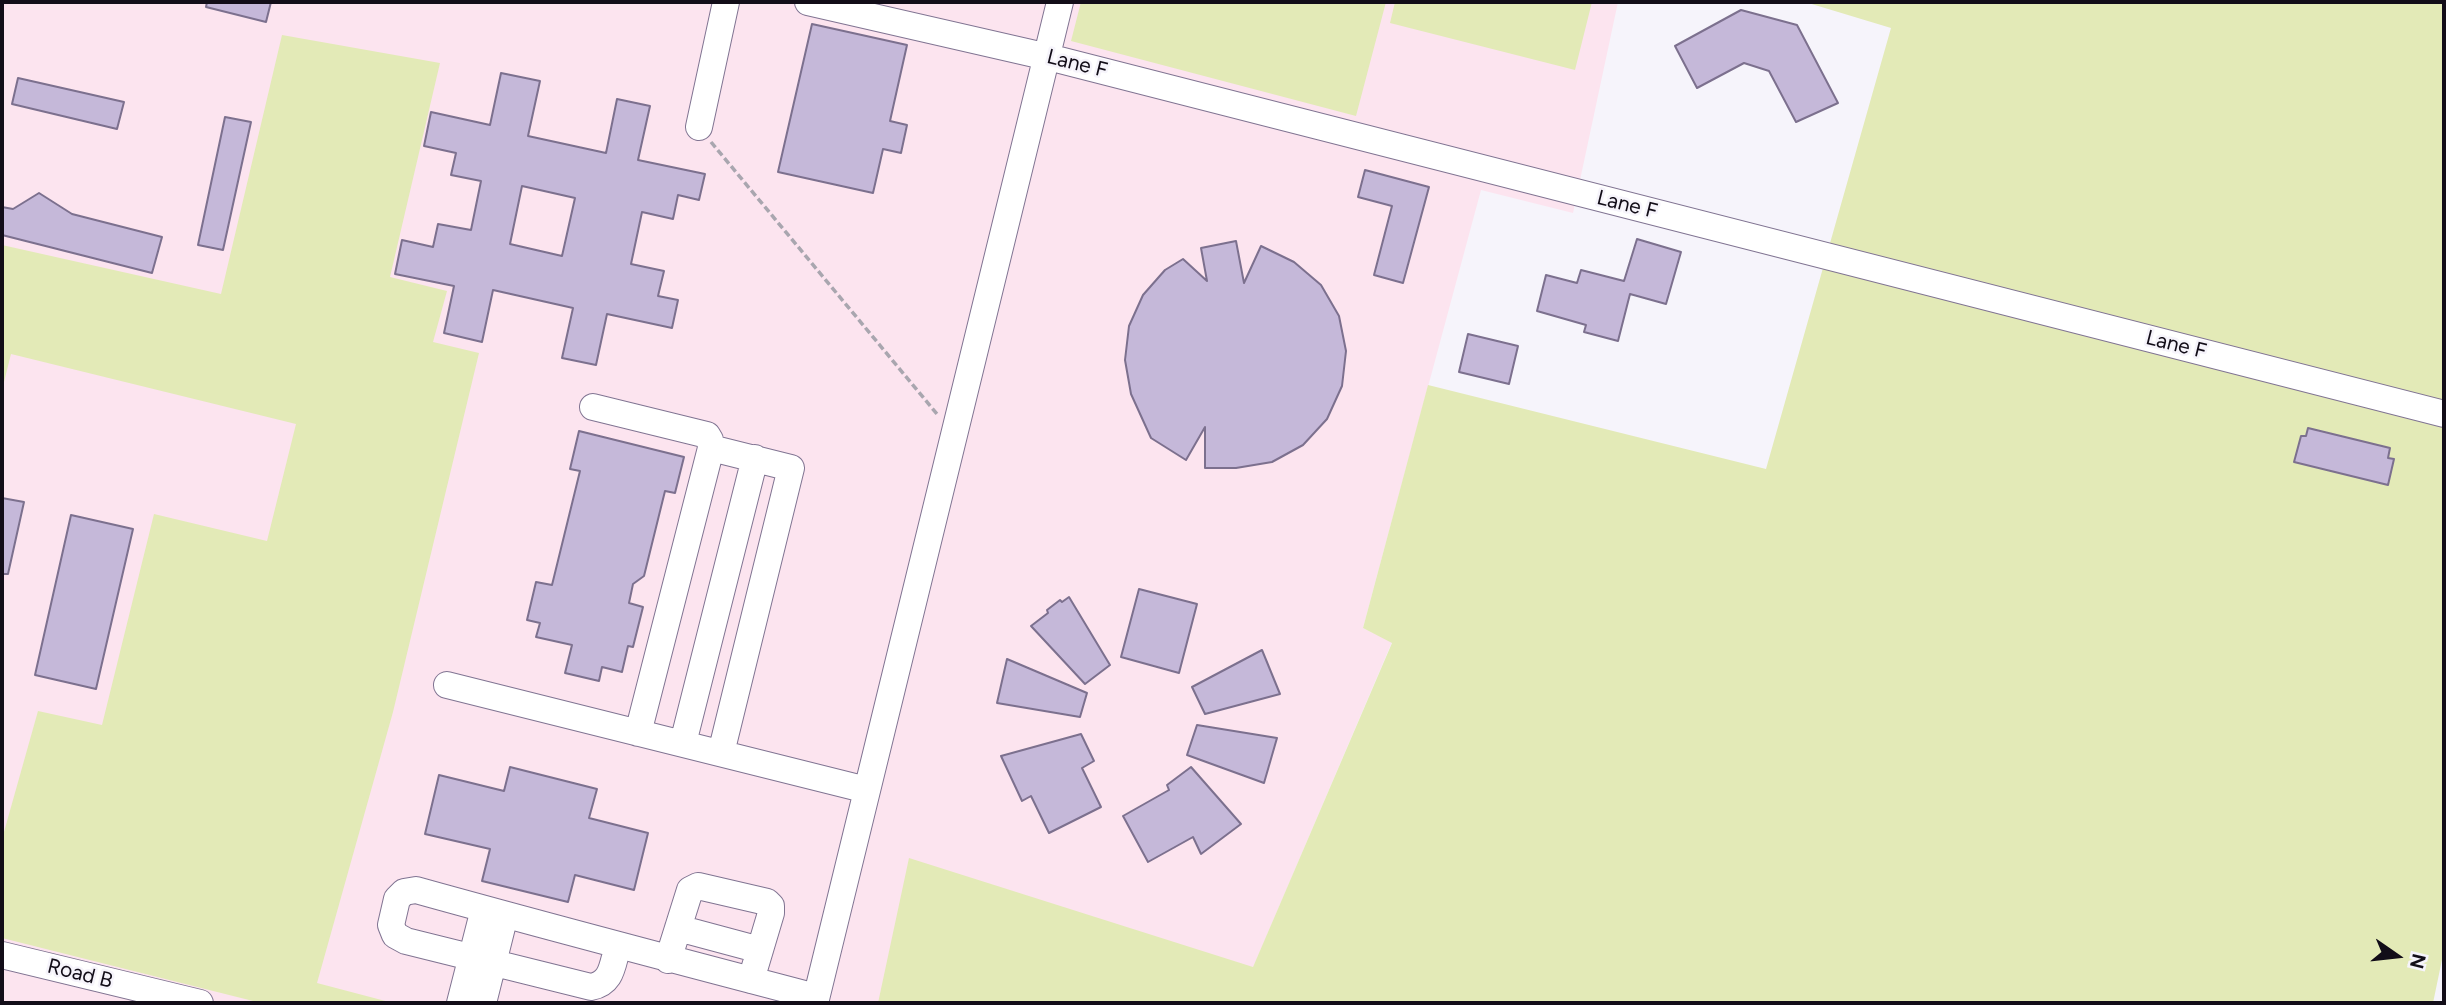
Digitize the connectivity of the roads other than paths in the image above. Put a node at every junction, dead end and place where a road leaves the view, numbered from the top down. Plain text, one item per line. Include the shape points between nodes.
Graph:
1 (726, 2) edge
2 (808, 2) edge
3 (1060, 2) edge
4 (1048, 57) junction
5 (699, 127) road end
6 (593, 407) dead end
7 (2444, 414) edge
8 (711, 448) junction
9 (755, 458) junction
10 (664, 632) junction
11 (708, 642) junction
12 (447, 685) dead end
13 (638, 733) junction
14 (682, 743) junction
15 (720, 752) junction
16 (867, 790) junction
17 (495, 912) junction
18 (678, 928) junction
19 (618, 946) junction
20 (760, 950) junction
21 (2, 955) edge
22 (668, 960) junction
23 (482, 961) junction
24 (751, 980) junction
25 (816, 1000) edge
26 (200, 1003) edge
27 (460, 1003) edge
28 (483, 1003) edge

1 - 5 street
2 - 4 street, Lane F
3 - 4 street
4 - 7 street, Lane F
4 - 16 street
6 - 8 street via 706,435
8 - 9 street
8 - 10 street
9 - 11 street
9 - 15 street via 791,468
10 - 11 street
10 - 13 street
11 - 14 street
12 - 13 street
13 - 14 street
14 - 15 street
15 - 16 street
16 - 25 street
17 - 19 street
17 - 23 street
17 - 23 street via 416,890 397,899 391,925 395,935
18 - 20 street
18 - 20 street via 694,887 767,902 771,913
18 - 22 street
19 - 22 street
19 - 23 street via 608,980 601,985
20 - 24 street
21 - 26 street, Road B
22 - 24 street
23 - 27 street
23 - 28 street
24 - 25 street

